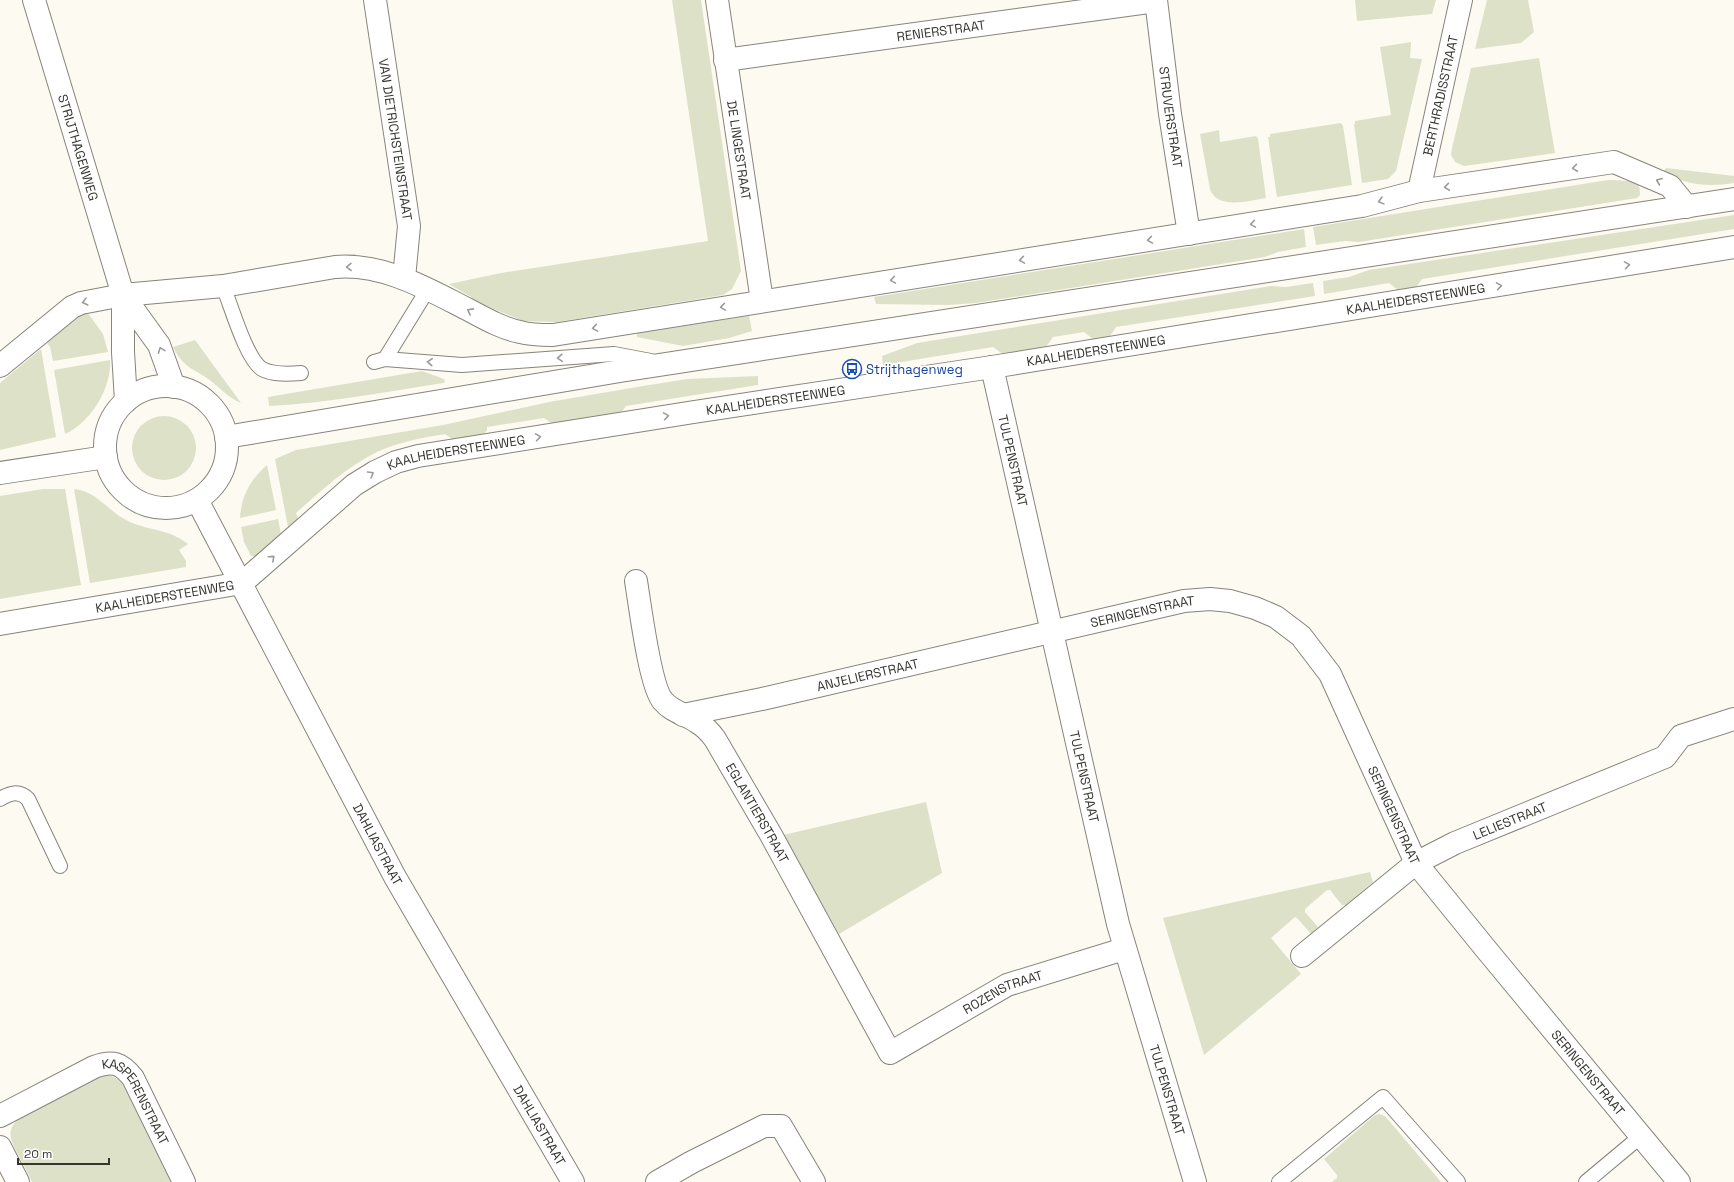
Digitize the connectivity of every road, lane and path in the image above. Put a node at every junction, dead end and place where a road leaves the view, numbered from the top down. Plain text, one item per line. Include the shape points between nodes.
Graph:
1 (34, 0) edge
2 (375, 0) edge
3 (717, 0) edge
4 (1156, 0) edge
5 (1461, 0) edge
6 (725, 60) junction
7 (1419, 191) junction
8 (1734, 199) edge
9 (1686, 207) junction
10 (1188, 234) junction
11 (1734, 247) edge
12 (404, 278) junction
13 (223, 286) junction
14 (428, 288) junction
15 (123, 295) junction
16 (762, 301) junction
17 (668, 364) junction
18 (0, 366) edge
19 (992, 367) junction
20 (301, 373) dead end
21 (174, 387) junction
22 (126, 401) junction
23 (226, 437) junction
24 (106, 457) junction
25 (0, 473) edge
26 (197, 500) junction
27 (636, 581) dead end
28 (242, 583) junction
29 (0, 624) edge
30 (1051, 632) junction
31 (684, 714) junction
32 (1734, 719) edge
33 (0, 798) edge
34 (1416, 863) junction
35 (60, 866) dead end
36 (1124, 949) junction
37 (1302, 956) dead end
38 (890, 1053) joint
39 (0, 1116) edge
40 (1641, 1136) junction
41 (0, 1147) edge
42 (18, 1182) edge
43 (184, 1182) edge
44 (573, 1182) edge
45 (657, 1182) edge
46 (814, 1182) edge
47 (1195, 1182) edge
48 (1279, 1182) edge
49 (1458, 1182) edge
50 (1586, 1182) edge
51 (1679, 1182) edge

1 - 15 street, STRIJTHAGENWEG
2 - 12 street, VAN DIETRICHSTEINSTRAAT via 409,226
3 - 6 street, DE LINGESTRAAT
4 - 6 street, RENIERSTRAAT
4 - 10 street, STRUVERSTRAAT
5 - 7 street, BERTHRADISSTRAAT
6 - 16 street, DE LINGESTRAAT
9 -> 7 street via 1670,186 1614,162
7 -> 10 street via 1362,206
8 - 9 street
9 - 17 street
10 -> 16 street
19 -> 11 street, KAALHEIDERSTEENWEG
12 -> 13 street via 352,266
12 - 14 street
13 - 15 street
13 - 20 lane via 248,350 257,365 271,372
16 -> 14 street via 553,335 536,335 493,323
17 -> 14 lane via 614,354 462,365 379,360
15 -> 18 street via 72,307
21 -> 15 street, STRIJTHAGENWEG via 159,344
15 - 22 street, STRIJTHAGENWEG via 122,352
17 - 23 street
28 -> 19 street, KAALHEIDERSTEENWEG via 354,485 396,462 418,456 686,413
19 - 30 street, TULPENSTRAAT
21 - 22 street via 149,388
21 - 23 street via 195,394 212,408
22 - 24 street via 108,426 105,441
23 - 26 street via 227,450 221,473 215,483
24 - 25 street
24 - 26 street via 110,473 132,498 164,508 181,506
26 - 28 street, DAHLIASTRAAT
27 - 31 street, EGLANTIERSTRAAT via 654,683 662,700 670,708
28 - 29 street, KAALHEIDERSTEENWEG
28 - 44 street, DAHLIASTRAAT via 395,877
30 - 31 street, ANJELIERSTRAAT via 762,699
30 - 34 street, SERINGENSTRAAT via 1184,602 1210,599 1242,604 1276,617 1301,636 1330,674
30 - 36 street, TULPENSTRAAT
31 - 38 street, EGLANTIERSTRAAT via 715,739 771,835
32 - 34 street, LELIESTRAAT via 1681,736 1665,757 1455,843
33 - 35 lane via 16,793 28,799
34 - 37 street, LELIESTRAAT
34 - 40 street, SERINGENSTRAAT
36 - 38 street, ROZENSTRAAT via 1007,985
36 - 47 street, TULPENSTRAAT
39 - 43 street, KASPERENSTRAAT via 94,1067 106,1063 116,1064 125,1068 133,1078
40 - 50 lane
40 - 51 street, SERINGENSTRAAT
41 - 42 street
45 - 46 street via 764,1126 781,1126
48 - 49 lane via 1383,1097

